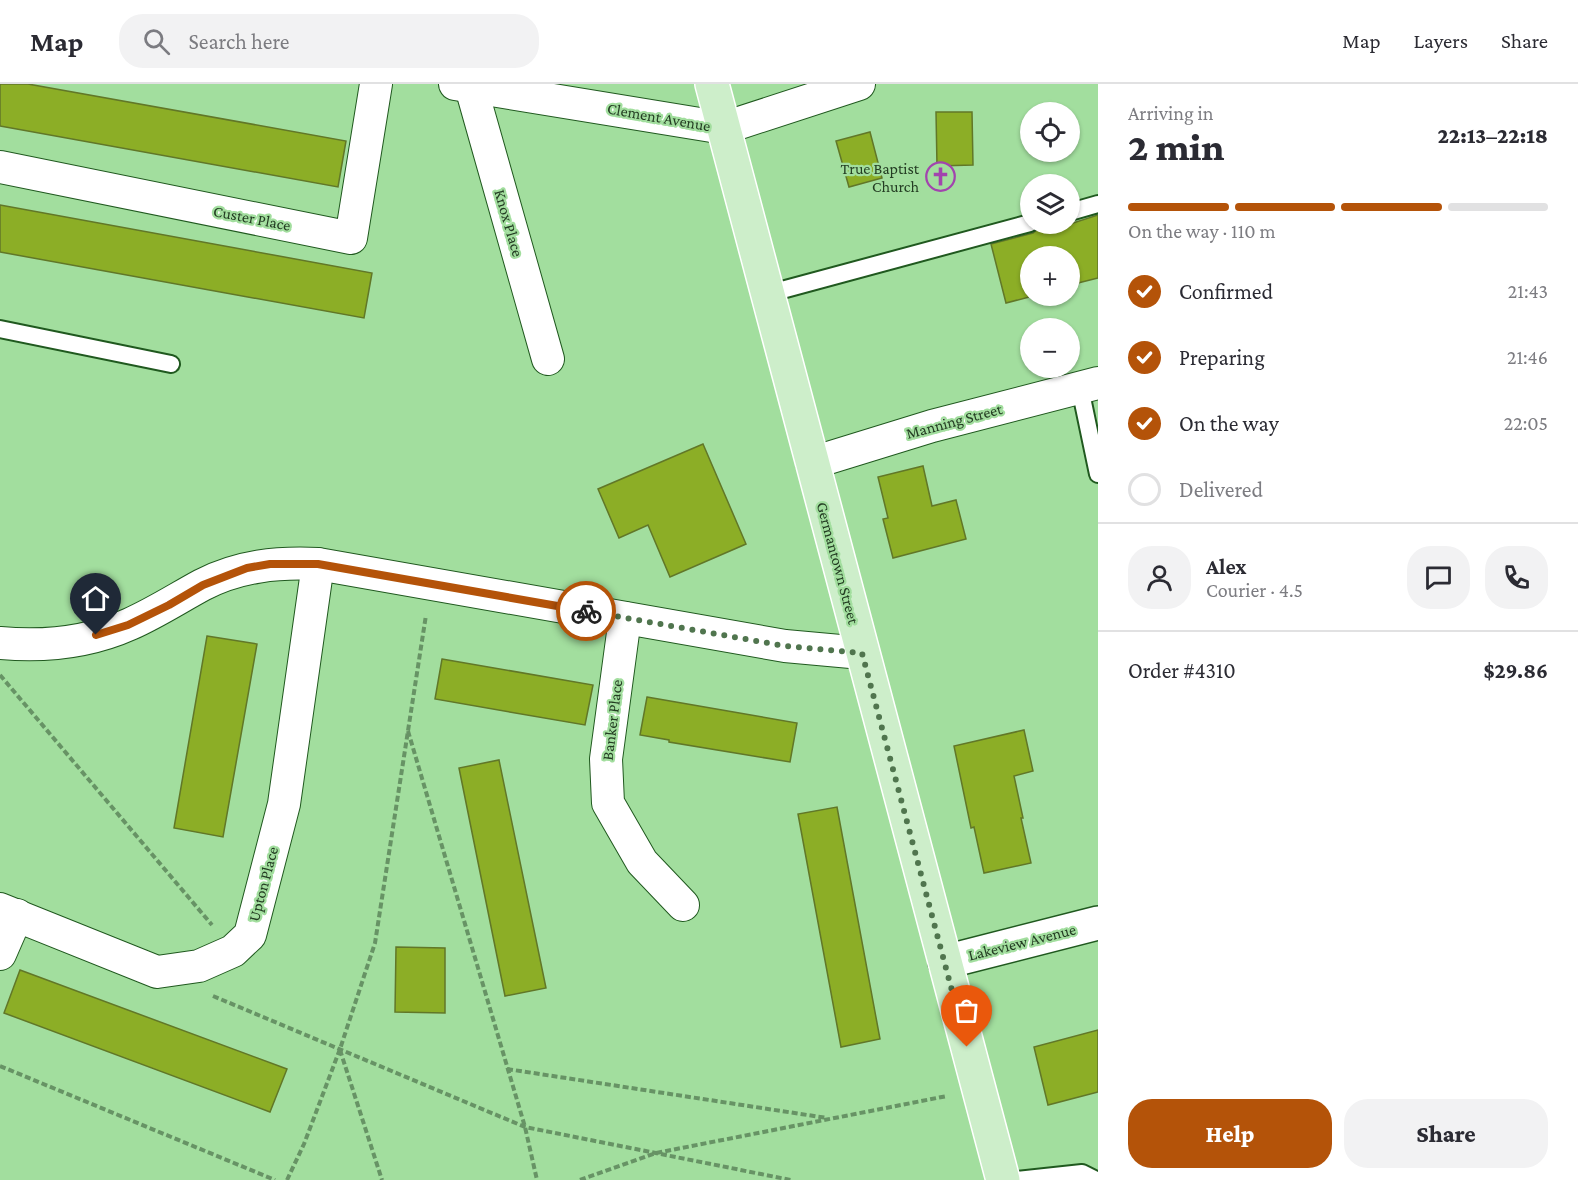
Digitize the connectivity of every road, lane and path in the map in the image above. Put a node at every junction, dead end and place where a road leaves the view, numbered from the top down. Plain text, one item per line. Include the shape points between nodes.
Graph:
1 (376, 84) edge
2 (712, 84) edge
3 (859, 84) edge
4 (465, 85) edge
5 (723, 128) junction
6 (0, 166) edge
7 (1098, 204) edge
8 (1080, 209) edge
9 (1020, 226) edge
10 (767, 294) junction
11 (0, 329) edge
12 (548, 359) dead end
13 (171, 364) dead end
14 (1089, 386) edge
15 (812, 464) junction
16 (1098, 474) edge
17 (318, 564) junction
18 (430, 584) junction
19 (625, 618) junction
20 (0, 644) edge
21 (862, 653) junction
22 (0, 675) edge
23 (408, 730) junction
24 (683, 905) dead end
25 (8, 912) edge
26 (1098, 923) edge
27 (233, 951) junction
28 (0, 954) edge
29 (945, 962) junction
30 (211, 995) dead end
31 (340, 1049) junction
32 (0, 1066) edge
33 (507, 1069) junction
34 (979, 1090) junction
35 (831, 1119) junction
36 (525, 1127) junction
37 (656, 1153) junction
38 (275, 1180) edge
39 (287, 1180) edge
40 (382, 1180) edge
41 (537, 1180) edge
42 (580, 1180) edge
43 (791, 1180) edge
44 (1003, 1180) edge
45 (1016, 1180) edge
46 (1096, 1180) edge

1 - 6 street, Custer Place via 351,238
2 - 5 main road, Germantown Street
3 - 5 street, Clement Avenue
4 - 5 street, Clement Avenue
4 - 12 street, Knox Place
5 - 10 main road, Germantown Street
7 - 8 lane
9 - 10 lane
10 - 15 main road, Germantown Street
11 - 13 lane
14 - 15 street, Manning Street via 932,426
14 - 16 lane
15 - 21 main road, Germantown Street
17 - 18 street
17 - 20 street via 247,568 203,585 128,625 80,640
17 - 27 street, Upton Place via 284,804 250,935
18 - 19 street
18 - 23 path
19 - 21 street via 785,646
19 - 24 street, Banker Place via 606,759 608,803 642,862
21 - 29 main road, Germantown Street
22 - 27 path
23 - 31 path via 375,943
23 - 33 path
25 - 27 street, Upton Place via 157,972 199,966
25 - 28 street
26 - 29 street, Lakeview Avenue
29 - 34 main road, Germantown Street
30 - 31 path
31 - 36 path
31 - 39 path
31 - 40 path
32 - 38 path
33 - 35 path
33 - 36 path
34 - 35 path
34 - 44 main road, Germantown Street
35 - 37 path
36 - 37 path
36 - 41 path
37 - 42 path
37 - 43 path
45 - 46 lane via 1082,1173

